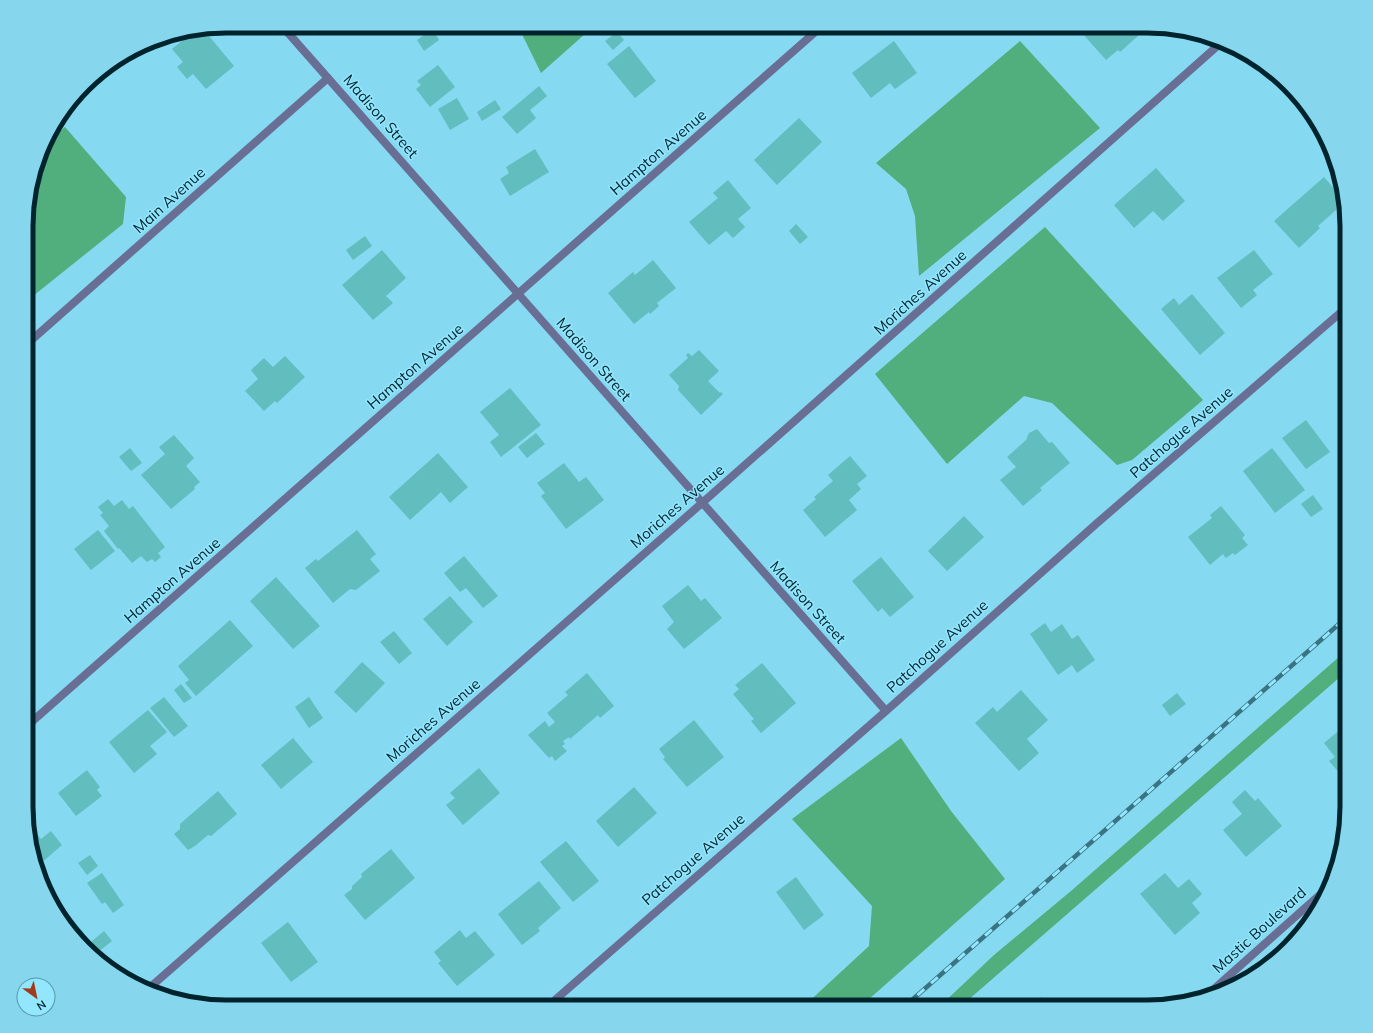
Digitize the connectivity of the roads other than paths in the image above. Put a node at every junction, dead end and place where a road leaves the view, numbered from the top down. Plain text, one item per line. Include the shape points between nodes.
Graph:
1 (288, 33) edge
2 (814, 33) edge
3 (1217, 46) edge
4 (328, 78) junction
5 (518, 294) junction
6 (1340, 313) edge
7 (33, 339) edge
8 (702, 503) junction
9 (886, 711) junction
10 (33, 721) edge
11 (1318, 896) edge
12 (152, 985) edge
13 (1216, 987) edge
14 (555, 1000) edge

1 - 4 street, Madison Street
2 - 5 street, Hampton Avenue
3 - 8 street, Moriches Avenue
4 - 5 street, Madison Street
4 - 7 street, Main Avenue
5 - 8 street, Madison Street
5 - 10 street, Hampton Avenue
6 - 9 street, Patchogue Avenue via 1096,524
8 - 9 street, Madison Street
8 - 12 street, Moriches Avenue
9 - 14 street, Patchogue Avenue
11 - 13 street, Mastic Boulevard

